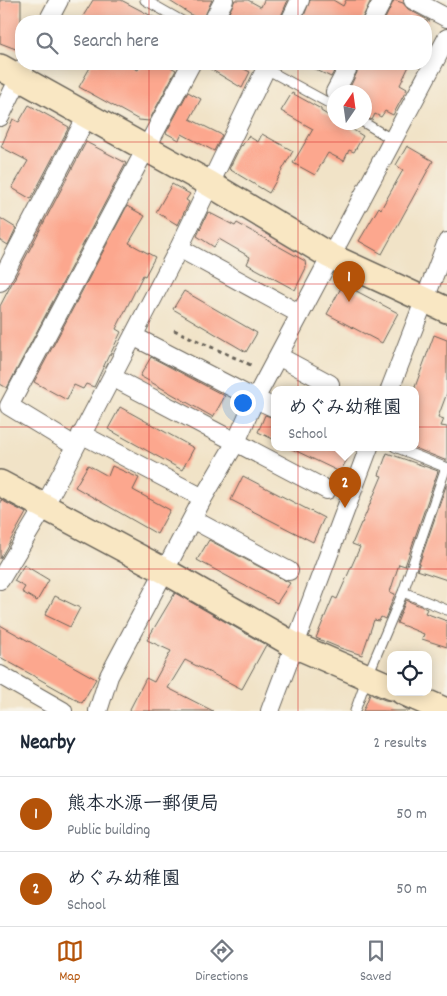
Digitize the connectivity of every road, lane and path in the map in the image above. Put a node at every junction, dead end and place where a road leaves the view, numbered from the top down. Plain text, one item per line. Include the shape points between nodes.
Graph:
1 (59, 0) edge
2 (147, 0) edge
3 (224, 0) edge
4 (300, 0) edge
5 (383, 0) edge
6 (413, 0) edge
7 (51, 15) edge
8 (172, 15) edge
9 (216, 15) edge
10 (293, 15) edge
11 (375, 15) edge
12 (447, 18) edge
13 (447, 38) edge
14 (432, 66) edge
15 (15, 70) edge
16 (188, 70) edge
17 (262, 70) edge
18 (272, 70) edge
19 (347, 70) edge
20 (430, 70) edge
21 (340, 85) edge
22 (327, 96) edge
23 (0, 116) edge
24 (87, 116) junction
25 (372, 127) edge
26 (393, 140) junction
27 (146, 149) junction
28 (210, 184) junction
29 (447, 242) edge
30 (178, 248) junction
31 (330, 256) junction
32 (0, 282) edge
33 (424, 300) junction
34 (447, 310) edge
35 (300, 314) junction
36 (174, 330) dead end
37 (133, 336) junction
38 (278, 356) junction
39 (269, 373) junction
40 (112, 377) junction
41 (330, 384) dead end
42 (391, 386) edge
43 (255, 399) junction
44 (271, 406) edge
45 (78, 440) junction
46 (236, 442) junction
47 (367, 451) edge
48 (405, 451) edge
49 (446, 468) edge
50 (0, 483) edge
51 (327, 490) dead end
52 (204, 498) junction
53 (44, 507) junction
54 (192, 519) junction
55 (165, 571) junction
56 (289, 571) dead end
57 (0, 580) edge
58 (403, 592) junction
59 (447, 610) edge
60 (294, 645) junction
61 (0, 675) edge
62 (367, 677) junction
63 (387, 685) edge
64 (411, 696) edge
65 (436, 709) edge
66 (63, 711) edge
67 (98, 711) edge
68 (270, 711) edge
69 (355, 711) edge

1 - 7 street
2 - 8 lane
3 - 9 street
4 - 10 street
5 - 11 street
6 - 12 street
13 - 14 street
15 - 23 street
15 - 24 street
16 - 27 street
17 - 28 street
18 - 22 lane
19 - 21 street
20 - 26 street
24 - 27 street
24 - 32 street
25 - 26 lane
26 - 31 street
27 - 28 street
27 - 45 street via 9,406
28 - 30 street
28 - 31 street
29 - 33 street
30 - 35 street
30 - 37 street
31 - 33 street
31 - 35 street
33 - 34 street
33 - 42 street
35 - 38 street
36 - 39 path
37 - 40 street
37 - 43 street
38 - 39 street
38 - 41 street
39 - 43 street
40 - 45 street
40 - 46 street
43 - 44 street
43 - 46 street
45 - 52 street
45 - 53 street
46 - 51 street
46 - 52 street
47 - 60 street
48 - 49 lane
49 - 58 lane
50 - 53 street
52 - 54 street
53 - 55 street
53 - 57 street
54 - 55 street
54 - 56 street
55 - 60 street
55 - 67 street via 109,676
58 - 59 lane
58 - 62 lane
60 - 62 street
60 - 68 street
61 - 66 street
62 - 63 street
62 - 69 lane
64 - 65 street

